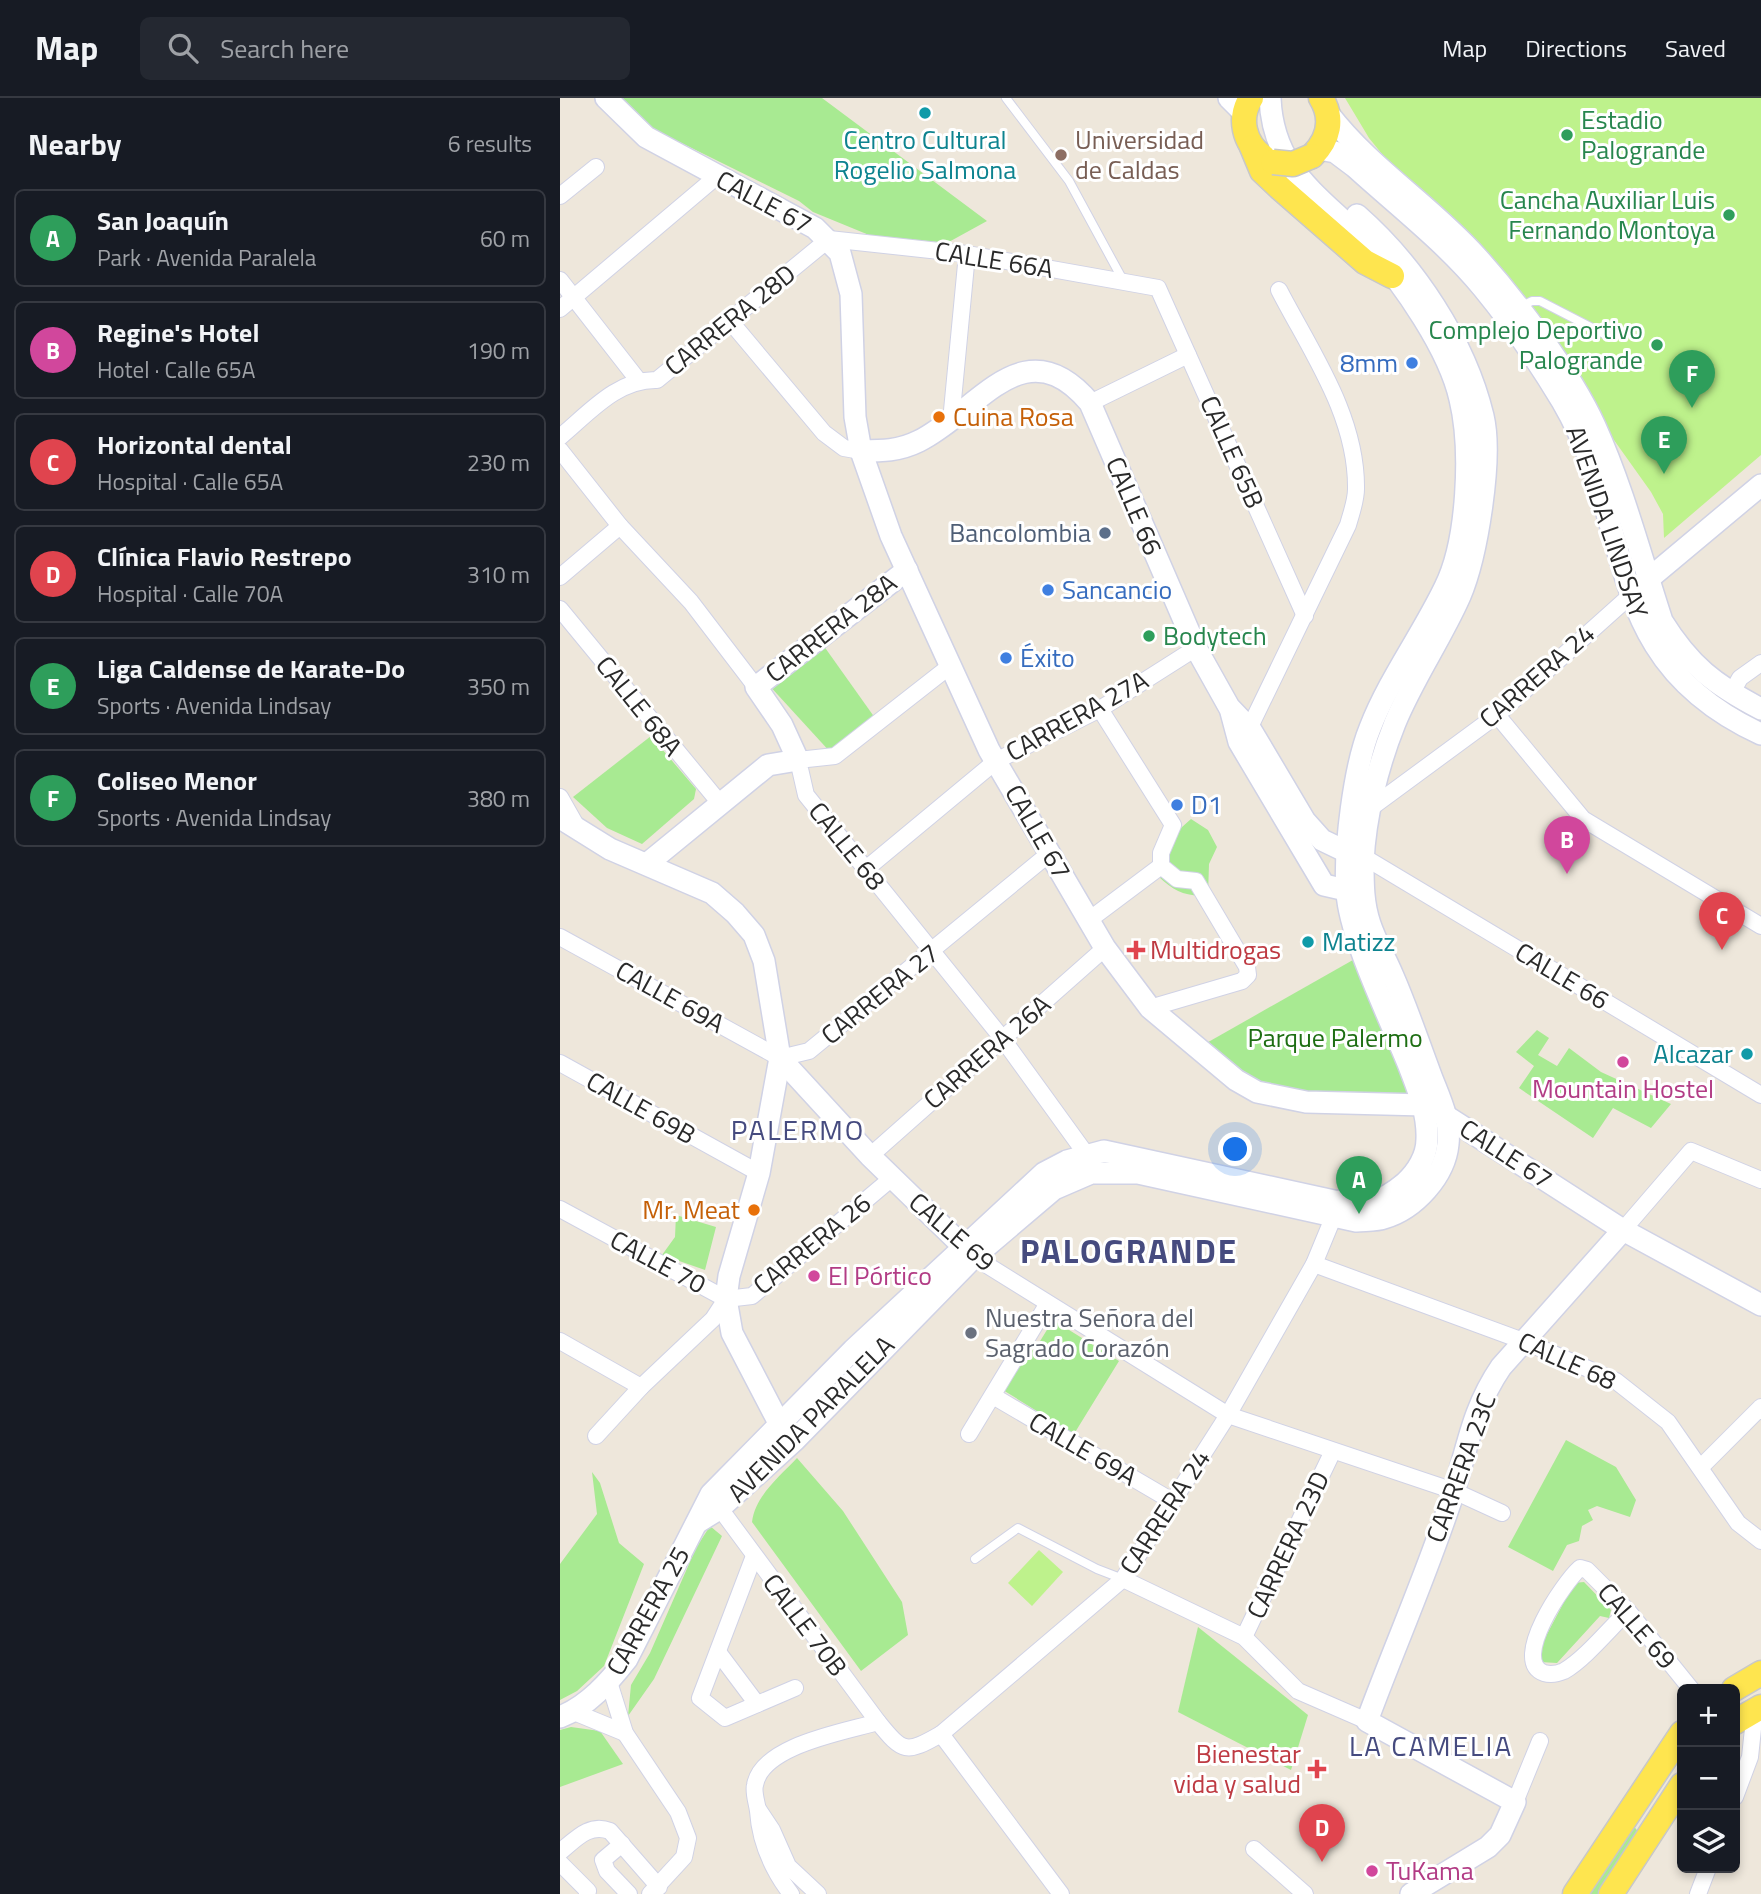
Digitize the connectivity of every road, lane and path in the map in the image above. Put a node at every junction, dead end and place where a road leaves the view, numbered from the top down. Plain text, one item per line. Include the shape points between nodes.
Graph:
1 (606, 98) edge
2 (1006, 98) edge
3 (1270, 98) edge
4 (1285, 98) edge
5 (1324, 102) edge
6 (1242, 103) edge
7 (1252, 147) junction
8 (1315, 153) junction
9 (596, 167) dead end
10 (716, 177) junction
11 (560, 196) edge
12 (829, 239) junction
13 (967, 254) junction
14 (1391, 276) junction
15 (560, 280) edge
16 (1125, 282) junction
17 (1158, 288) joint
18 (1279, 290) dead end
19 (575, 298) junction
20 (560, 309) edge
21 (1517, 309) junction
22 (730, 321) junction
23 (1606, 335) dead end
24 (1188, 355) junction
25 (638, 380) junction
26 (1090, 403) junction
27 (951, 421) junction
28 (560, 437) edge
29 (560, 450) edge
30 (861, 451) junction
31 (1761, 485) edge
32 (620, 526) junction
33 (907, 570) junction
34 (560, 577) edge
35 (1648, 579) junction
36 (1631, 595) junction
37 (560, 609) edge
38 (1305, 616) junction
39 (1196, 648) junction
40 (1761, 663) edge
41 (950, 666) junction
42 (756, 687) junction
43 (1731, 694) junction
44 (1100, 709) junction
45 (1761, 709) edge
46 (1497, 715) junction
47 (1761, 734) edge
48 (1245, 736) junction
49 (798, 760) junction
50 (996, 761) junction
51 (560, 797) edge
52 (719, 802) junction
53 (1372, 807) junction
54 (569, 822) edge
55 (1050, 853) junction
56 (1357, 855) junction
57 (648, 863) junction
58 (1161, 866) junction
59 (866, 869) junction
60 (1354, 893) junction
61 (1089, 920) junction
62 (1761, 926) edge
63 (560, 937) edge
64 (1105, 948) junction
65 (933, 951) junction
66 (1150, 1008) junction
67 (1002, 1038) junction
68 (780, 1058) junction
69 (560, 1063) edge
70 (1761, 1095) edge
71 (1424, 1105) junction
72 (1446, 1116) junction
73 (870, 1156) junction
74 (1088, 1164) junction
75 (759, 1173) junction
76 (892, 1178) junction
77 (1761, 1180) edge
78 (560, 1209) edge
79 (1334, 1210) junction
80 (1623, 1230) junction
81 (969, 1252) junction
82 (1314, 1264) junction
83 (726, 1299) junction
84 (1047, 1305) junction
85 (1761, 1305) edge
86 (560, 1340) edge
87 (1526, 1342) junction
88 (641, 1387) junction
89 (993, 1396) junction
90 (1761, 1407) edge
91 (1228, 1415) junction
92 (779, 1423) junction
93 (969, 1434) dead end
94 (596, 1436) dead end
95 (795, 1440) junction
96 (1332, 1453) junction
97 (1702, 1467) junction
98 (1454, 1491) junction
99 (715, 1501) junction
100 (1172, 1501) junction
101 (1502, 1513) dead end
102 (696, 1524) joint
103 (1761, 1541) edge
104 (975, 1559) dead end
105 (759, 1563) junction
106 (1123, 1579) junction
107 (1628, 1611) junction
108 (1244, 1637) junction
109 (718, 1652) junction
110 (1761, 1673) edge
111 (610, 1682) junction
112 (1687, 1684) edge
113 (1740, 1685) edge
114 (795, 1688) dead end
115 (757, 1704) junction
116 (1750, 1713) edge
117 (567, 1714) edge
118 (1367, 1721) junction
119 (878, 1722) junction
120 (625, 1733) junction
121 (941, 1734) junction
122 (1541, 1741) dead end
123 (1677, 1741) edge
124 (906, 1749) joint
125 (1740, 1784) edge
126 (1677, 1793) edge
127 (1515, 1802) junction
128 (758, 1809) junction
129 (622, 1844) junction
130 (1254, 1849) dead end
131 (560, 1852) edge
132 (560, 1863) edge
133 (1706, 1873) edge
134 (654, 1890) edge
135 (587, 1894) edge
136 (629, 1894) edge
137 (791, 1894) edge
138 (818, 1894) edge
139 (1061, 1894) edge
140 (1305, 1894) edge
141 (1411, 1894) edge
142 (1575, 1894) edge
143 (1611, 1894) edge
144 (1698, 1894) edge

1 - 10 street, CALLE 67 via 646,137
2 - 16 lane via 1069,181
3 - 14 street, AVENIDA PARALELA via 1280,148 1295,175 1372,249
4 - 53 street, AVENIDA PARALELA via 1293,142 1307,166 1382,239 1413,278 1468,369 1484,419 1474,561 1396,721
5 - 8 main road via 1328,128
5 - 21 street, AVENIDA LINDSAY via 1359,149 1475,255
6 - 7 main road
7 - 8 main road, bridge via 1273,162 1293,164
7 - 14 main road via 1262,171 1279,187 1365,262
8 - 36 street, AVENIDA LINDSAY via 1341,156 1425,230 1483,288 1511,327 1562,400 1579,434
9 - 11 street
10 - 12 street, CALLE 67
10 - 19 street
12 - 13 street, CALLE 66A
12 - 22 street, CARRERA 28D
12 - 30 street, CALLE 67 via 840,253 851,294 855,417
13 - 16 street, CALLE 66A
13 - 27 street
14 - 56 street, AVENIDA PARALELA via 1440,349 1450,372 1459,394 1468,456 1460,531 1447,584 1370,728 1359,775
15 - 19 street
16 - 17 street, CALLE 66A
17 - 24 street, CALLE 65B
18 - 38 street via 1346,421 1354,456 1356,492 1348,526
19 - 20 street
19 - 25 street
21 - 23 lane via 1540,301
21 - 35 street, AVENIDA LINDSAY via 1574,387 1594,425
22 - 25 street, CARRERA 28D via 657,380
22 - 30 street via 824,433 844,448
24 - 26 street
24 - 38 street, CALLE 65B
25 - 28 street, CARRERA 28D via 623,386
26 - 27 street via 1057,374 1019,373 999,381
26 - 39 street, CALLE 66
27 - 30 street via 891,452
29 - 32 street, CALLE 68
30 - 33 street, CALLE 67
31 - 35 street, CARRERA 24
32 - 34 street
32 - 42 street, CALLE 68 via 691,602
33 - 41 street, CALLE 67
33 - 42 street, CARRERA 28A
35 - 36 street, CARRERA 24
35 - 43 street, AVENIDA LINDSAY via 1662,621 1680,651 1704,676
36 - 46 street, CARRERA 24
36 - 47 street, AVENIDA LINDSAY via 1665,663 1690,690 1719,713
37 - 52 street, CALLE 68A
38 - 48 street
39 - 44 street, CARRERA 27A
39 - 48 street, CALLE 66
40 - 43 street via 1740,678
41 - 49 street via 835,755
41 - 50 street, CALLE 67
42 - 49 street, CALLE 68
43 - 45 street, AVENIDA LINDSAY
44 - 50 street, CARRERA 27A
44 - 58 street via 1172,825
46 - 53 street, CARRERA 24
46 - 62 street via 1583,819
48 - 56 street, CALLE 66 via 1322,840
48 - 60 street, CALLE 66 via 1324,885
49 - 52 street via 768,765
49 - 59 street, CALLE 68 via 806,795
50 - 55 street, CALLE 67
50 - 59 street, CARRERA 27A
51 - 54 street
52 - 57 street
53 - 56 street, AVENIDA PARALELA
54 - 57 street via 610,849
55 - 61 street, CALLE 67
55 - 65 street, CARRERA 27
56 - 60 street, AVENIDA PARALELA
56 - 70 street, CALLE 66
57 - 68 street via 712,893 754,935 764,961
58 - 61 street
58 - 66 street via 1177,879 1196,881 1248,975 1242,981
59 - 65 street, CALLE 68
60 - 71 street, AVENIDA PARALELA via 1354,927
60 - 72 street, AVENIDA PARALELA via 1394,978
61 - 64 street, CALLE 67
63 - 68 street, CALLE 69A
64 - 66 street, CALLE 67
64 - 67 street, CARRERA 26A
65 - 67 street, CALLE 68
65 - 68 street, CARRERA 27 via 809,1051
66 - 71 street, CALLE 67 via 1236,1080 1257,1092 1306,1102
67 - 73 street, CARRERA 26A
67 - 74 street, CALLE 68
68 - 73 street, CALLE 69
68 - 75 street
69 - 75 street, CALLE 69B
71 - 72 street, CALLE 67
71 - 79 street, AVENIDA PARALELA via 1427,1141 1421,1163 1409,1179 1391,1195 1370,1204
72 - 79 street, AVENIDA PARALELA via 1448,1144 1442,1167 1429,1188 1384,1219 1356,1221
72 - 80 street, CALLE 67
73 - 76 street, CALLE 69
74 - 79 street, AVENIDA PARALELA
74 - 81 street, AVENIDA PARALELA
75 - 83 street
76 - 81 street, CALLE 69
76 - 83 street, CARRERA 26 via 752,1296
77 - 80 street, CARRERA 23C via 1691,1151
78 - 83 street, CALLE 70
79 - 82 street, CARRERA 24
80 - 85 street, CALLE 67
80 - 87 street, CARRERA 23C
81 - 84 street, CALLE 69
81 - 92 street, AVENIDA PARALELA
81 - 95 street, AVENIDA PARALELA
82 - 87 street, CALLE 68
82 - 91 street, CARRERA 24
83 - 88 street via 713,1319
83 - 92 street, CALLE 70 via 732,1333
84 - 89 street
84 - 91 street, CALLE 69
86 - 88 street
87 - 97 street, CALLE 68 via 1616,1381 1668,1422
87 - 98 street, CARRERA 23C via 1486,1390 1475,1413
88 - 94 street
89 - 93 street
89 - 100 street, CALLE 69A
90 - 97 street
91 - 96 street, CALLE 69
91 - 100 street, CARRERA 24
92 - 95 street, CALLE 70
92 - 99 street, AVENIDA PARALELA
95 - 99 street, AVENIDA PARALELA
96 - 98 street, CALLE 69
96 - 108 street, CARRERA 23D
97 - 103 street, CALLE 68 via 1738,1523
98 - 101 street, CALLE 69
98 - 118 street, CARRERA 23C
99 - 102 street, AVENIDA PARALELA
99 - 105 street, CALLE 70B
100 - 106 street, CARRERA 24
102 - 111 street, CARRERA 25 via 627,1659
104 - 106 lane via 1018,1528
105 - 109 street via 738,1595
105 - 119 street, CALLE 70B
106 - 108 street
106 - 121 street, CARRERA 24
107 - 107 street, CALLE 69 via 1580,1567 1568,1578 1532,1644 1530,1658 1538,1671 1551,1675 1566,1670
107 - 112 street, CALLE 69
108 - 118 street via 1298,1691
109 - 115 street
109 - 115 street via 700,1698 725,1718
110 - 113 main road
111 - 117 street, CARRERA 25
111 - 120 street
114 - 115 street
116 - 125 street via 1750,1757
117 - 120 street
118 - 127 street
119 - 124 street, CALLE 70B via 896,1745
119 - 128 street via 780,1752 764,1765 755,1785
120 - 134 street via 678,1812 688,1838 684,1857
121 - 124 street, CARRERA 24
121 - 139 street
122 - 127 street
123 - 142 main road
126 - 143 main road
127 - 141 street via 1500,1835 1488,1847
128 - 137 street via 759,1832 777,1875
128 - 138 street via 788,1866
129 - 131 street via 599,1826
129 - 134 street
129 - 136 street via 603,1860 607,1871
130 - 140 street
132 - 135 street
133 - 144 street

